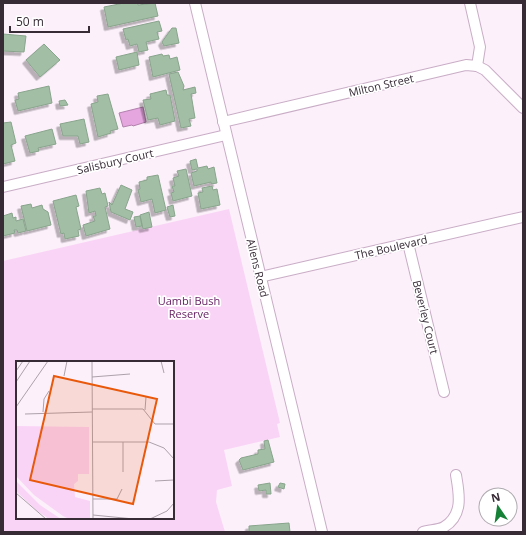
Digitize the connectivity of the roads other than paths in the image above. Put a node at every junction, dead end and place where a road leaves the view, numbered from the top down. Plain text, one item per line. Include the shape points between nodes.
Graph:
1 (195, 3) edge
2 (470, 3) edge
3 (477, 66) junction
4 (523, 108) edge
5 (223, 122) junction
6 (226, 135) junction
7 (3, 187) edge
8 (523, 217) edge
9 (408, 243) junction
10 (260, 277) junction
11 (444, 392) dead end
12 (456, 475) dead end
13 (322, 532) edge
14 (423, 532) edge

1 - 5 street, Allens Road
2 - 3 street via 480,47
3 - 4 street via 485,70
3 - 5 street, Milton Street via 466,65
5 - 6 street, Allens Road
6 - 7 street, Salisbury Court
6 - 10 street, Allens Road
8 - 9 street, The Boulevard
9 - 10 street, The Boulevard
9 - 11 street, Beverley Court
10 - 13 street, Allens Road
12 - 14 street via 460,497 456,514 444,527

